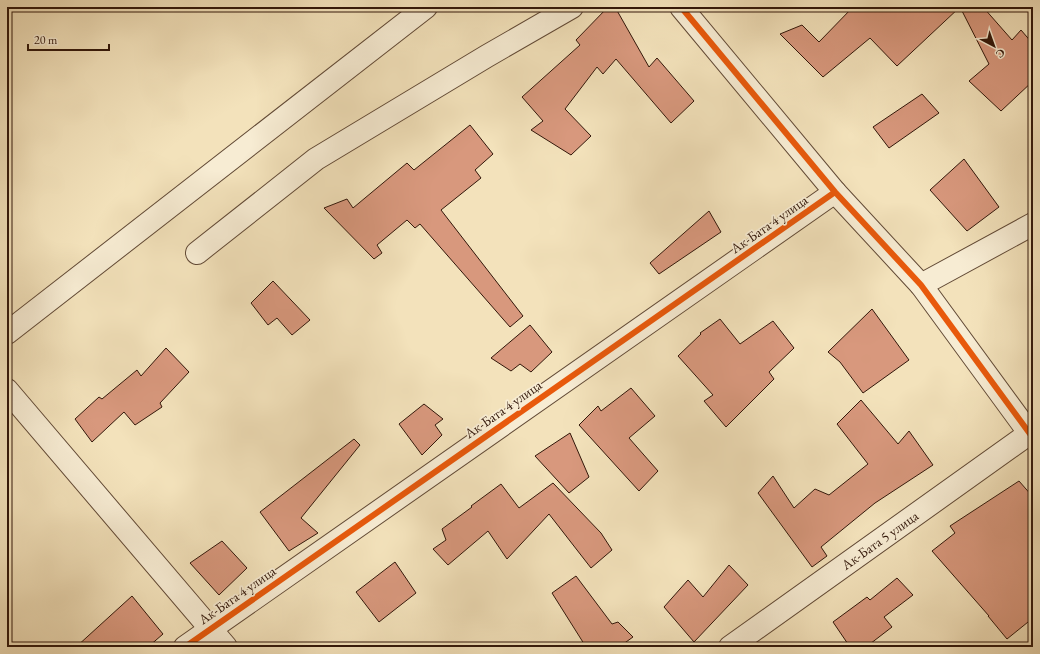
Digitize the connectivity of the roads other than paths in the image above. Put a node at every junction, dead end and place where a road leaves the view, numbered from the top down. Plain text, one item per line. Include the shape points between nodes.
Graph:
1 (426, 7) edge
2 (572, 7) edge
3 (681, 7) edge
4 (835, 192) junction
5 (1033, 224) edge
6 (197, 252) dead end
7 (921, 285) junction
8 (7, 333) edge
9 (7, 390) edge
10 (1031, 436) edge
11 (210, 628) junction
12 (185, 647) edge
13 (226, 647) edge
14 (730, 647) edge

1 - 8 street
2 - 6 street via 316,159
3 - 4 street
4 - 7 street
4 - 11 street, Ак-Бата 4 улица
5 - 7 street
7 - 10 street
9 - 11 street
10 - 14 street, Ак-Бата 5 улица
11 - 12 street, Ак-Бата 4 улица
11 - 13 street

